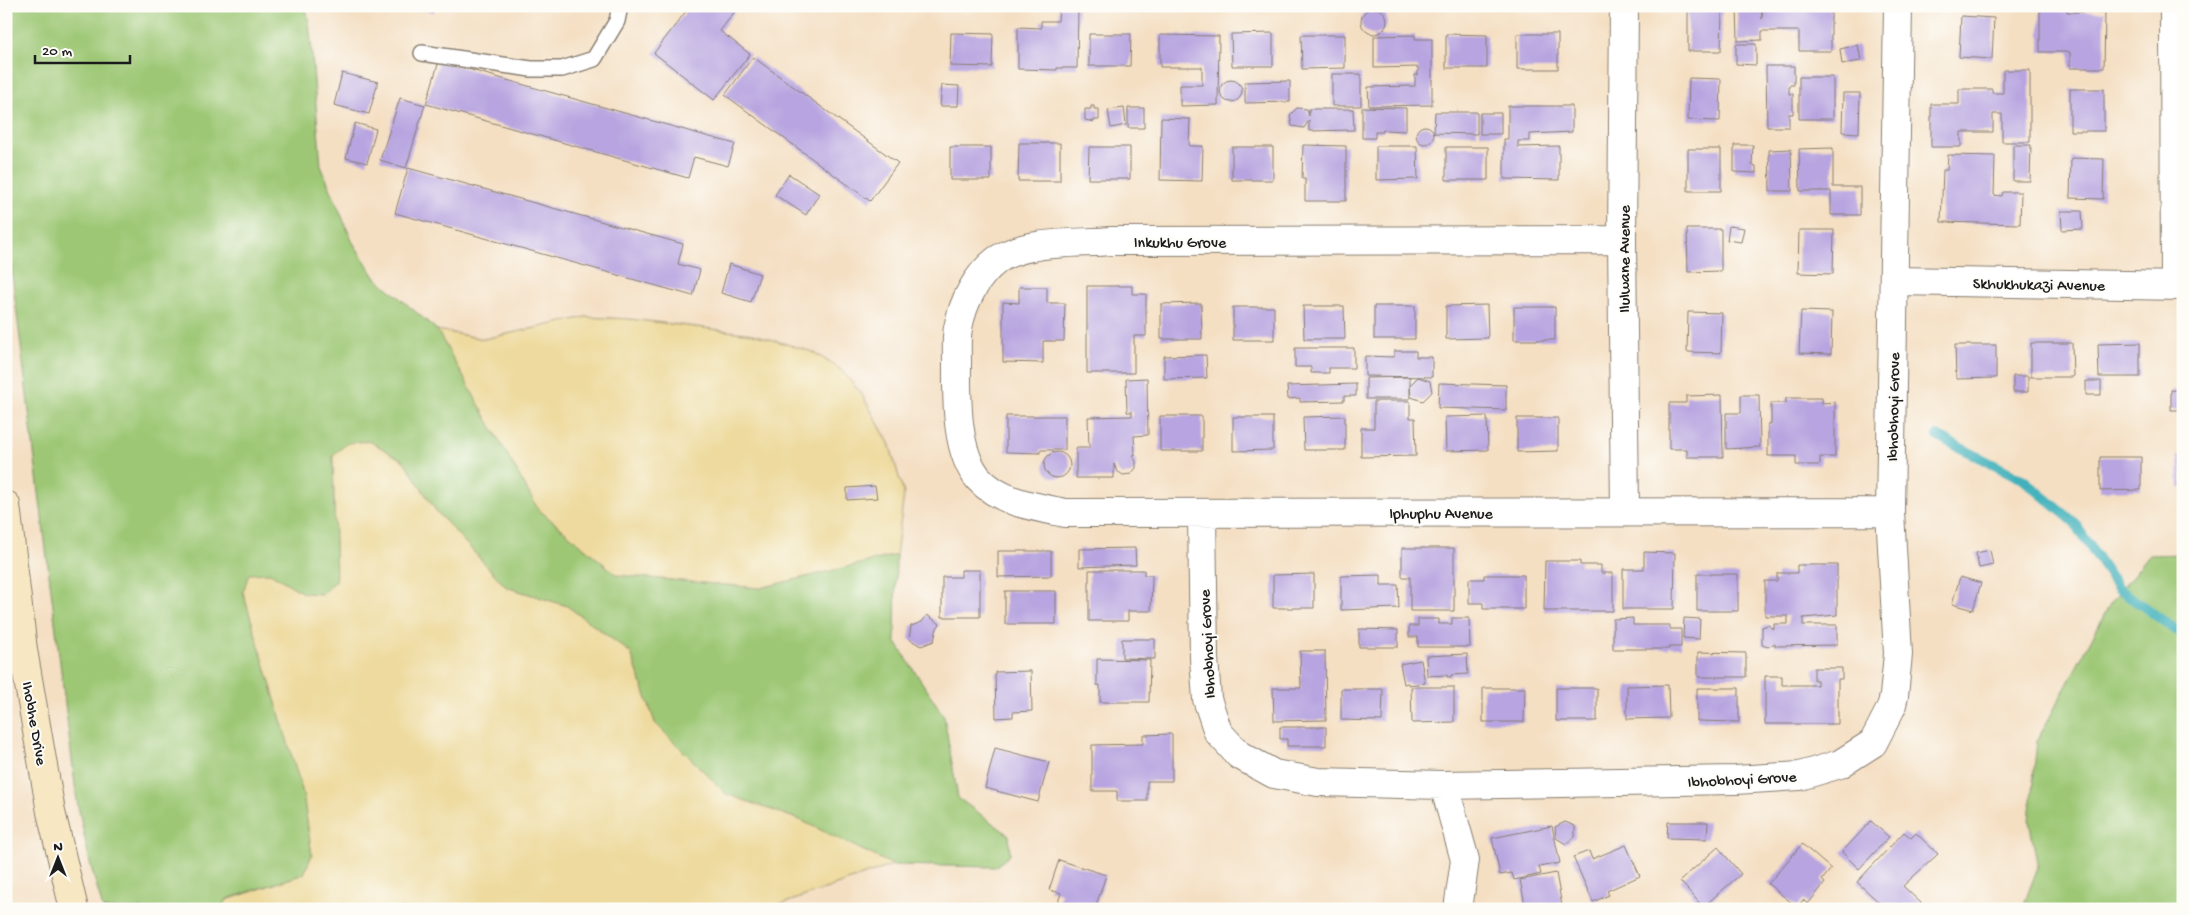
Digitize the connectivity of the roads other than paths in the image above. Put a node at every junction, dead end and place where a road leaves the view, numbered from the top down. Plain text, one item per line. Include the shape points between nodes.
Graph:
1 (620, 6) edge
2 (1624, 6) edge
3 (1898, 6) edge
4 (2174, 6) edge
5 (422, 53) dead end
6 (1622, 240) junction
7 (1895, 281) junction
8 (2179, 286) edge
9 (995, 494) joint
10 (6, 505) edge
11 (1625, 511) junction
12 (1890, 512) junction
13 (1202, 514) junction
14 (15, 651) edge
15 (1444, 785) junction
16 (74, 909) edge
17 (1458, 909) edge

1 - 5 lane via 617,21 594,59 562,69 531,69
2 - 6 street, Ilulwane Avenue
3 - 7 street, Ibhobhoyi Grove
4 - 8 street
6 - 9 street, Inkukhu Grove via 1112,241 1013,251 997,260 981,276 968,296 958,328 957,404 963,447 978,478
6 - 11 street, Ilulwane Avenue
7 - 8 street, Skhukhukazi Avenue
7 - 12 street, Ibhobhoyi Grove
9 - 13 street, Iphuphu Avenue via 1028,506 1066,513 1153,511
10 - 14 street, Ihobhe Drive
11 - 12 street, Iphuphu Avenue
11 - 13 street, Iphuphu Avenue
12 - 15 street, Ibhobhoyi Grove via 1898,654 1894,696 1873,743 1840,764 1800,776 1735,780
13 - 15 street, Ibhobhoyi Grove via 1207,699 1218,732 1238,755 1274,774 1318,782
14 - 16 street, Ihobhe Drive
15 - 17 street via 1465,860

